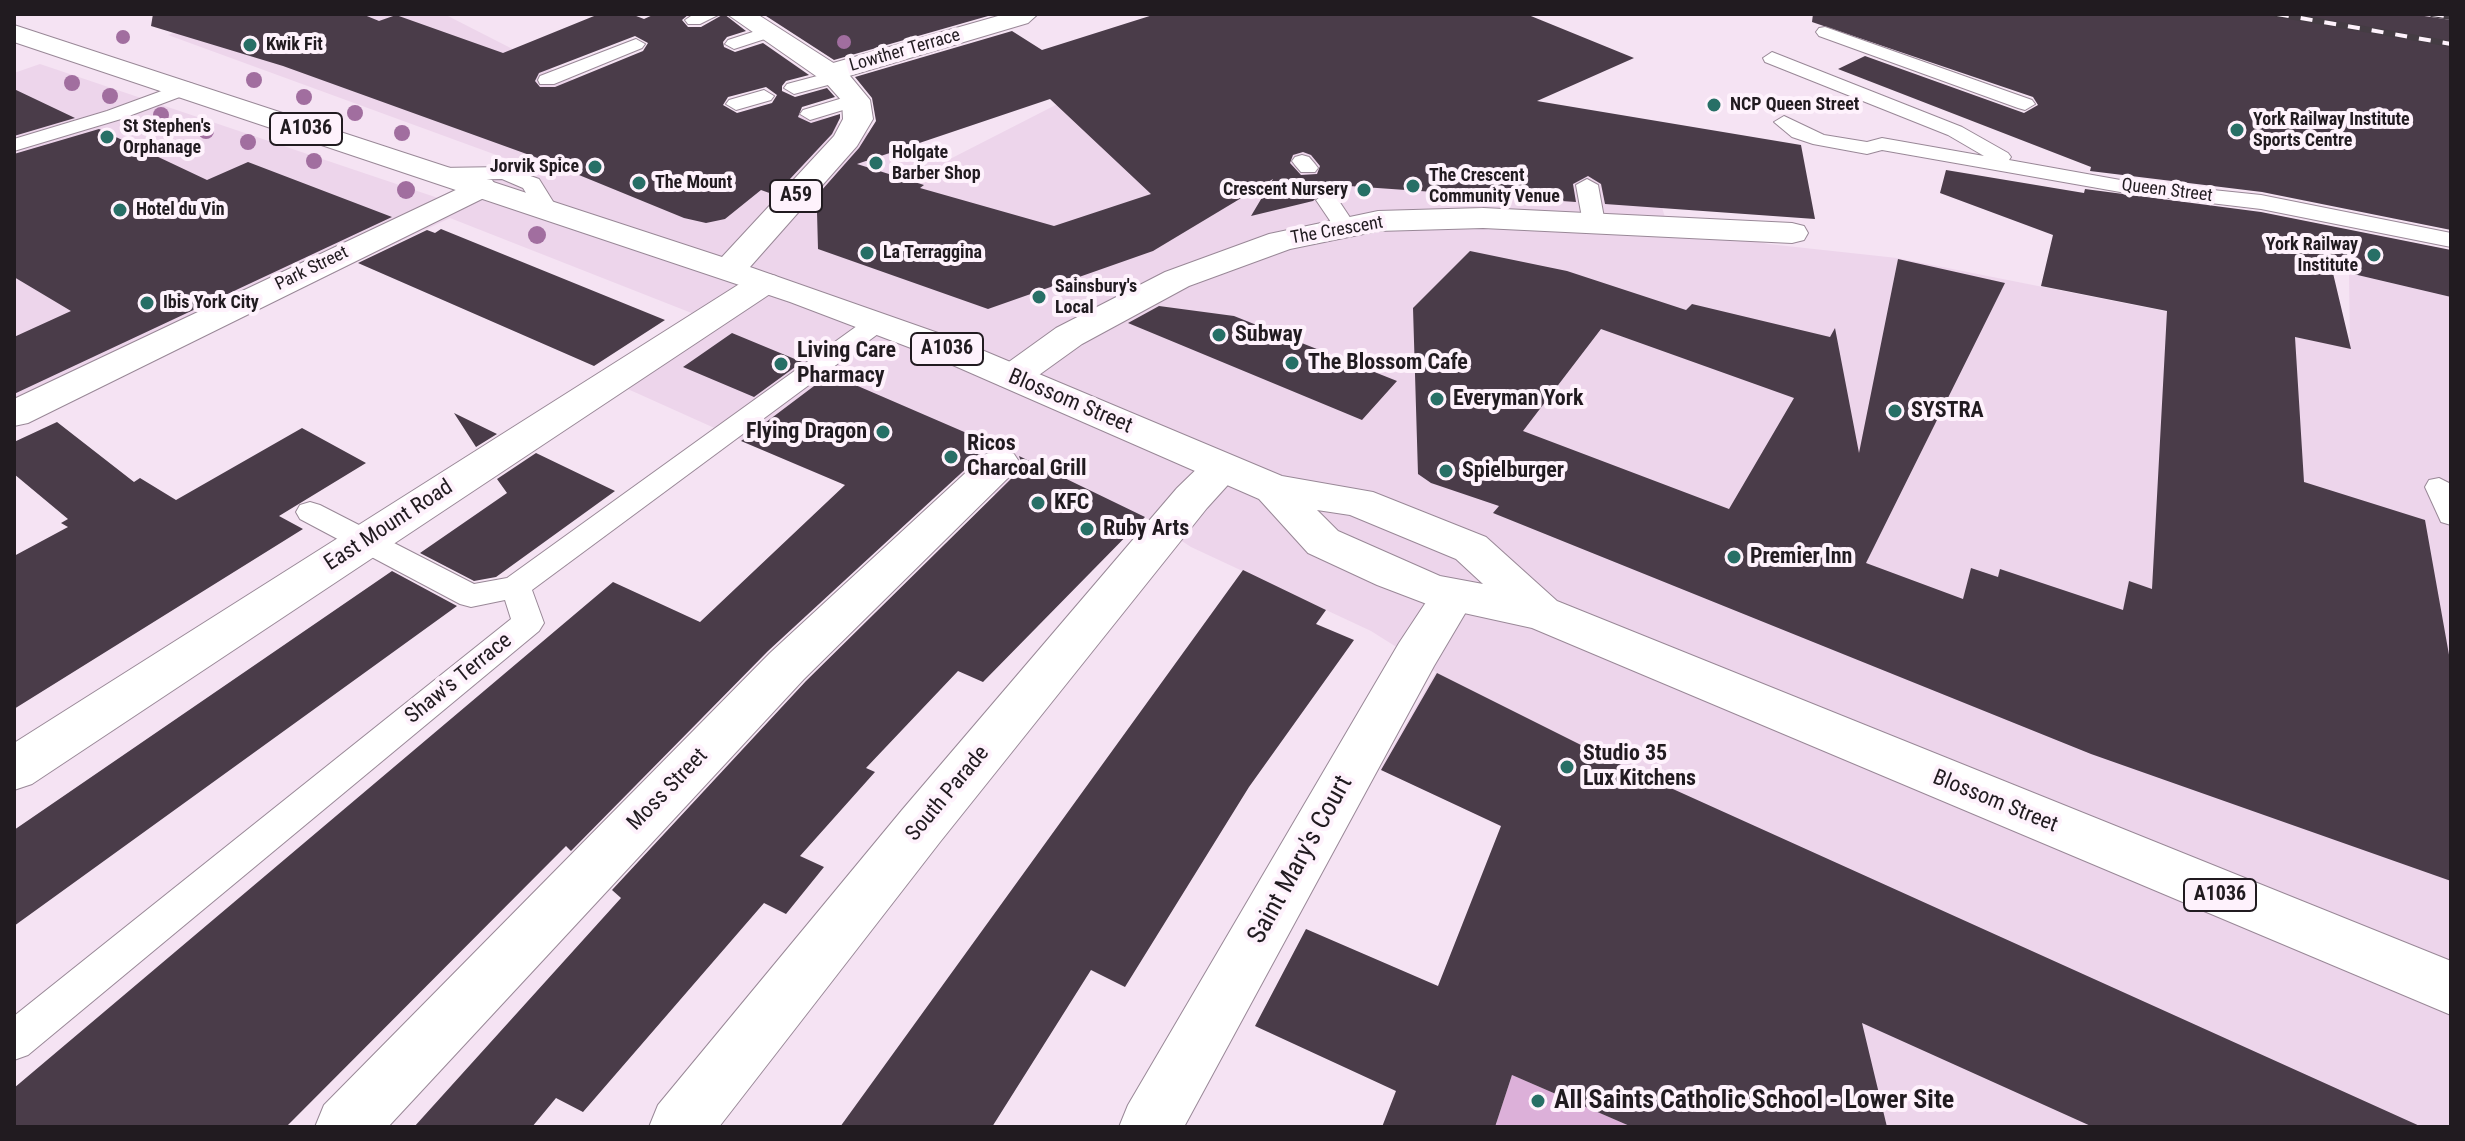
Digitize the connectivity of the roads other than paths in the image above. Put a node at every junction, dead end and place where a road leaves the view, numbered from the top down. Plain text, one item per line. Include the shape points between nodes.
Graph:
1 (740, 14) edge
2 (1025, 14) edge
3 (768, 32) junction
4 (1825, 32) dead end
5 (14, 33) edge
6 (636, 44) dead end
7 (734, 44) dead end
8 (65, 48) junction
9 (1772, 58) dead end
10 (27, 62) dead end
11 (547, 80) dead end
12 (841, 83) junction
13 (186, 88) junction
14 (794, 88) dead end
15 (764, 96) dead end
16 (736, 104) dead end
17 (2025, 104) dead end
18 (810, 114) dead end
19 (1784, 122) dead end
20 (1805, 126) dead end
21 (1882, 144) junction
22 (14, 145) edge
23 (2020, 168) junction
24 (438, 174) junction
25 (1587, 185) dead end
26 (481, 187) junction
27 (546, 208) junction
28 (1594, 223) junction
29 (1792, 233) dead end
30 (2451, 240) edge
31 (747, 277) junction
32 (877, 323) junction
33 (1012, 377) junction
34 (14, 414) edge
35 (1000, 463) dead end
36 (1222, 467) junction
37 (2439, 487) dead end
38 (1274, 489) junction
39 (310, 512) dead end
40 (2451, 515) edge
41 (365, 541) junction
42 (516, 587) junction
43 (1454, 595) junction
44 (1541, 613) junction
45 (14, 769) edge
46 (2451, 988) edge
47 (14, 1041) edge
48 (346, 1127) edge
49 (680, 1127) edge
50 (1150, 1127) edge

1 - 3 street
2 - 12 street, Lowther Terrace
3 - 7 lane
3 - 12 street
4 - 17 lane
5 - 8 street, A1036
6 - 11 lane
8 - 10 street
8 - 13 street, A1036
9 - 23 lane via 1955,131
12 - 14 lane
12 - 18 lane
12 - 31 street, A59 via 858,119
13 - 22 lane
13 - 24 street, A1036
15 - 16 lane
19 - 21 lane via 1820,140 1867,148
20 - 21 lane via 1871,137
21 - 23 lane, Queen Street
23 - 30 lane, Queen Street via 2126,187 2261,202
24 - 26 street, A1036
24 - 27 lane via 505,173 531,184
25 - 28 lane
26 - 27 street, A1036
26 - 34 street, Park Street
27 - 31 street, A1036
28 - 29 street, The Crescent
28 - 33 street, The Crescent via 1378,221 1336,214 1281,241 1177,279 1069,336
31 - 32 street, Blossom Street / A1036
31 - 41 street, East Mount Road
32 - 33 street, Blossom Street / A1036
32 - 42 lane
33 - 36 street, Blossom Street / A1036
35 - 48 street, Moss Street via 787,666
36 - 38 street, Blossom Street / A1036
36 - 49 street, South Parade via 931,814
37 - 40 lane
38 - 43 street, Blossom Street / A1036 via 1323,542
38 - 44 street, Blossom Street / A1036 via 1358,502 1471,548
39 - 41 lane
41 - 42 lane via 471,596
41 - 45 street, East Mount Road
42 - 47 lane, Shaw's Terrace via 528,623
43 - 44 street, Blossom Street / A1036
43 - 50 street, Saint Mary's Court
44 - 46 street, Blossom Street / A1036

